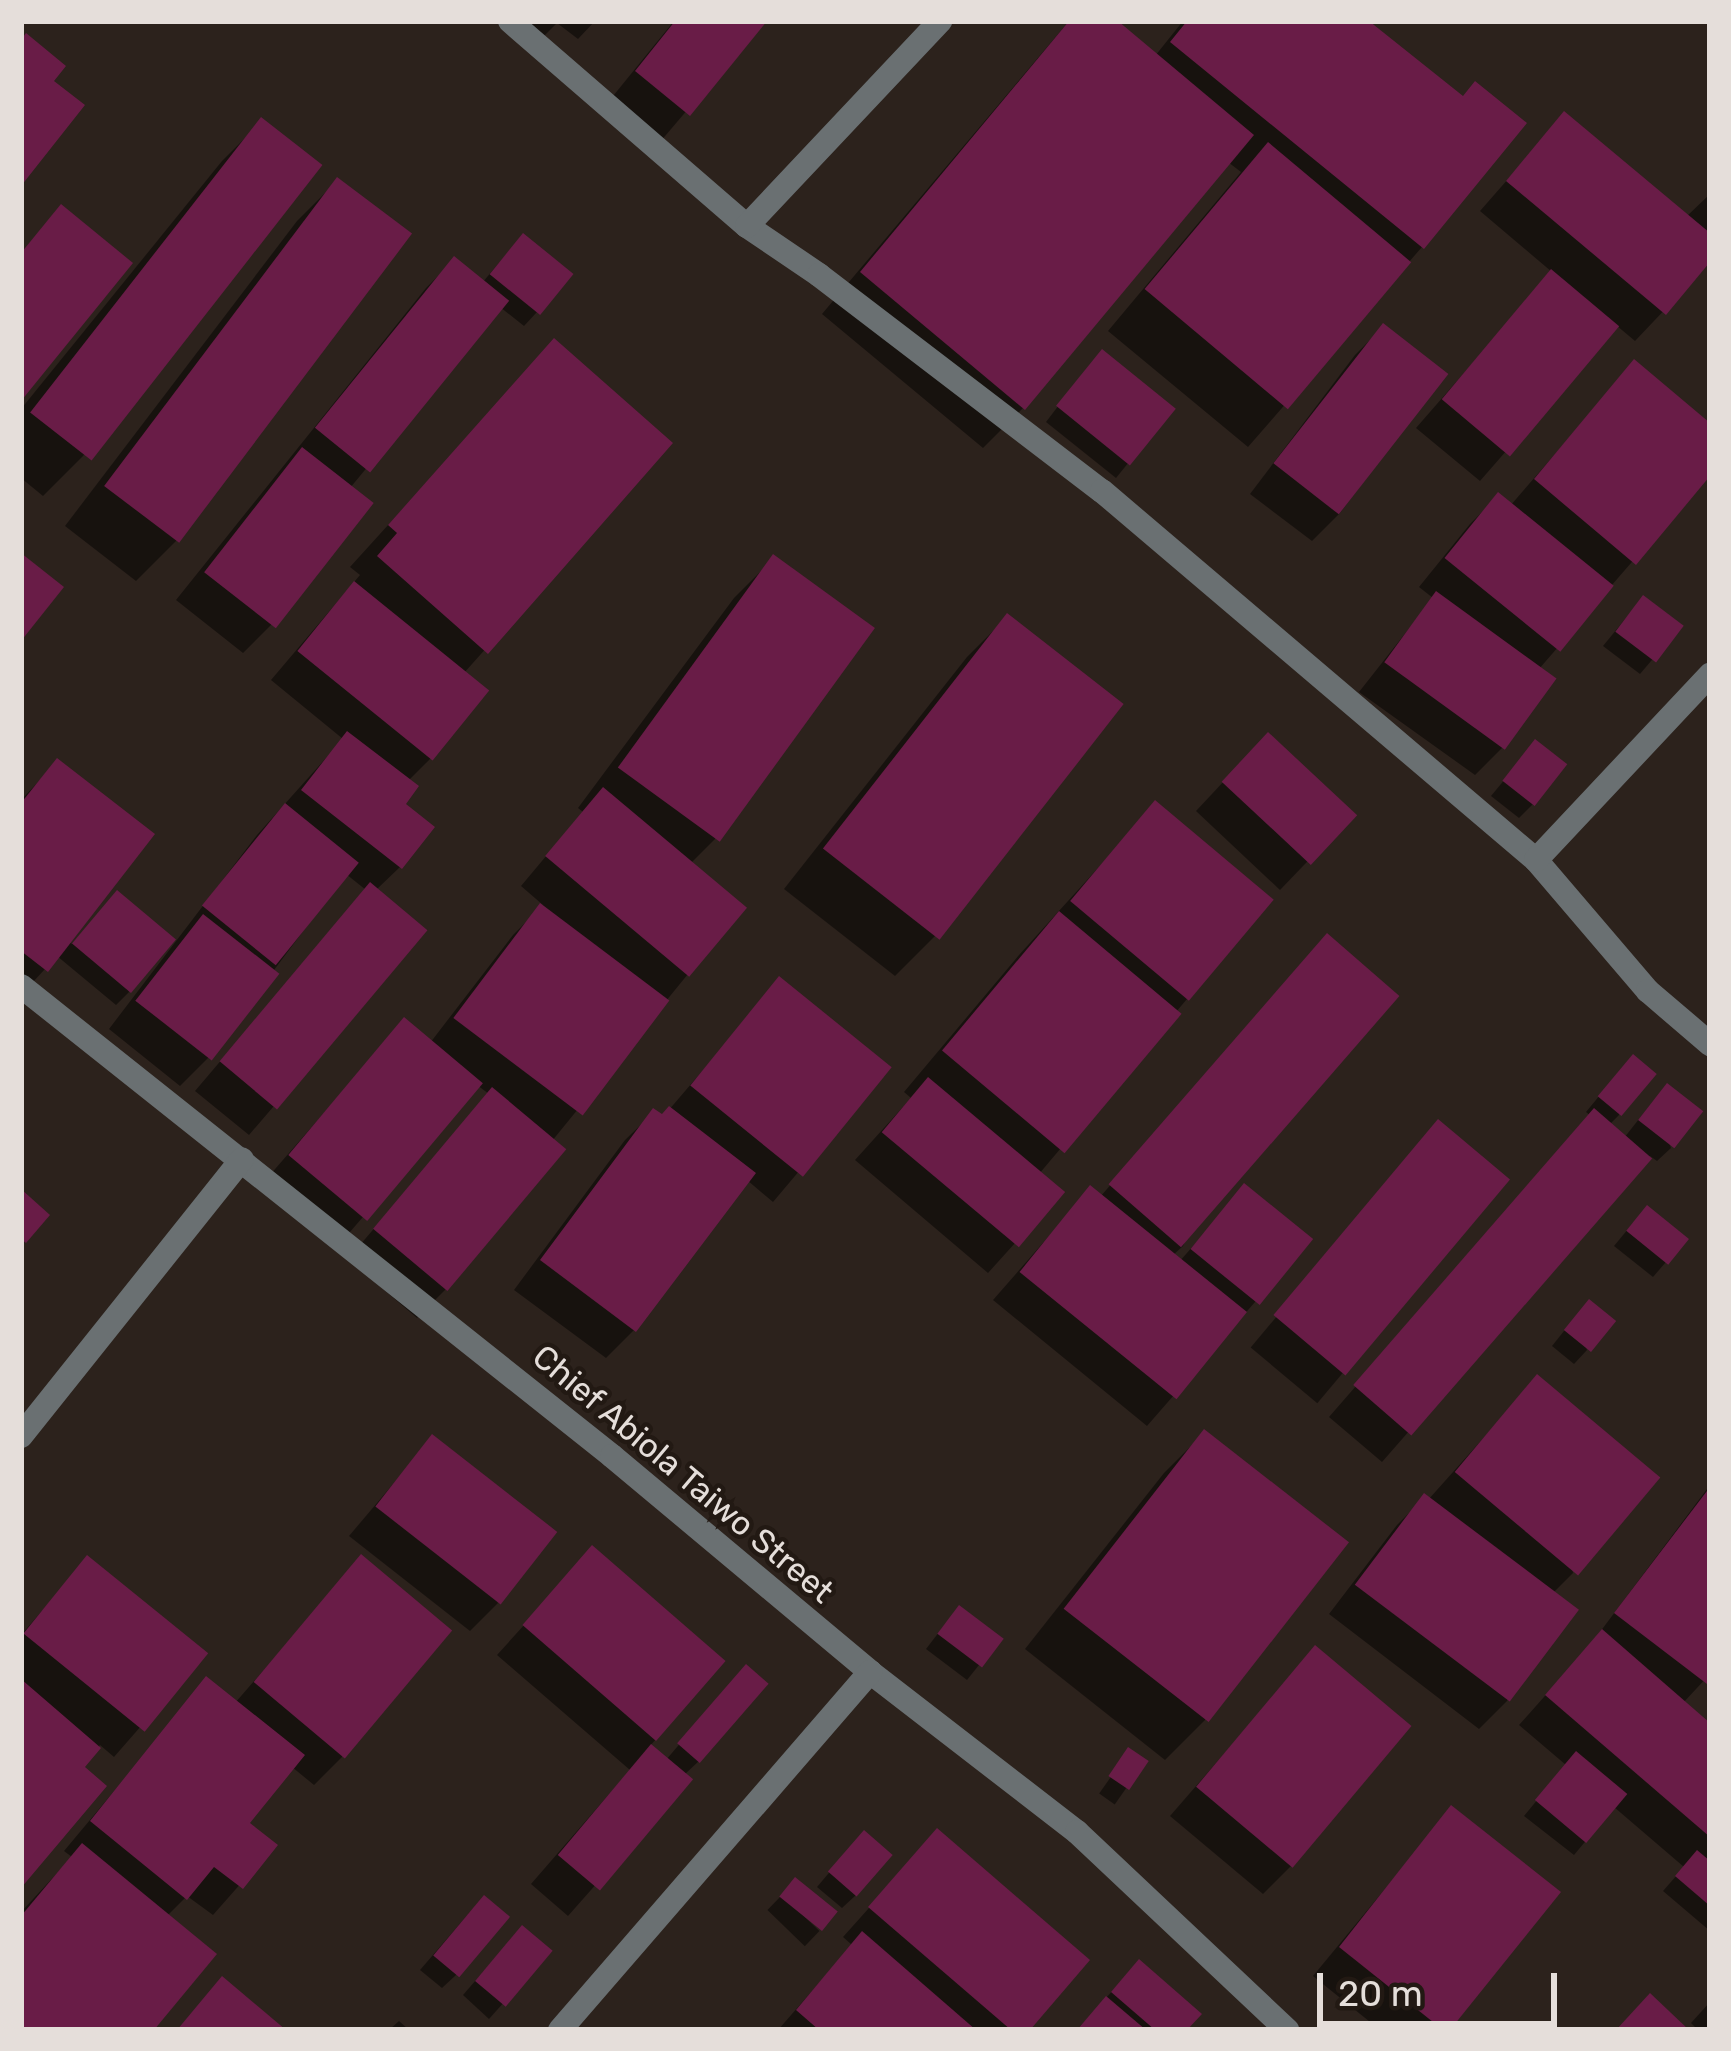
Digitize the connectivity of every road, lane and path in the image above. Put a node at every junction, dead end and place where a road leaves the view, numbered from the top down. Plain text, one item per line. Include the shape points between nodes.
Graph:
1 (510, 21) edge
2 (940, 21) edge
3 (747, 226) junction
4 (1710, 675) edge
5 (1536, 860) junction
6 (21, 986) edge
7 (1710, 1044) edge
8 (242, 1159) junction
9 (21, 1436) edge
10 (870, 1672) junction
11 (560, 2030) edge
12 (1287, 2030) edge

1 - 3 street
2 - 3 street
3 - 5 street via 1102,491
4 - 5 street
5 - 7 street via 1648,991
6 - 8 street, Chief Abiola Taiwo Street
8 - 9 street
8 - 10 street, Chief Abiola Taiwo Street
10 - 11 street
10 - 12 street, Chief Abiola Taiwo Street via 1077,1832

